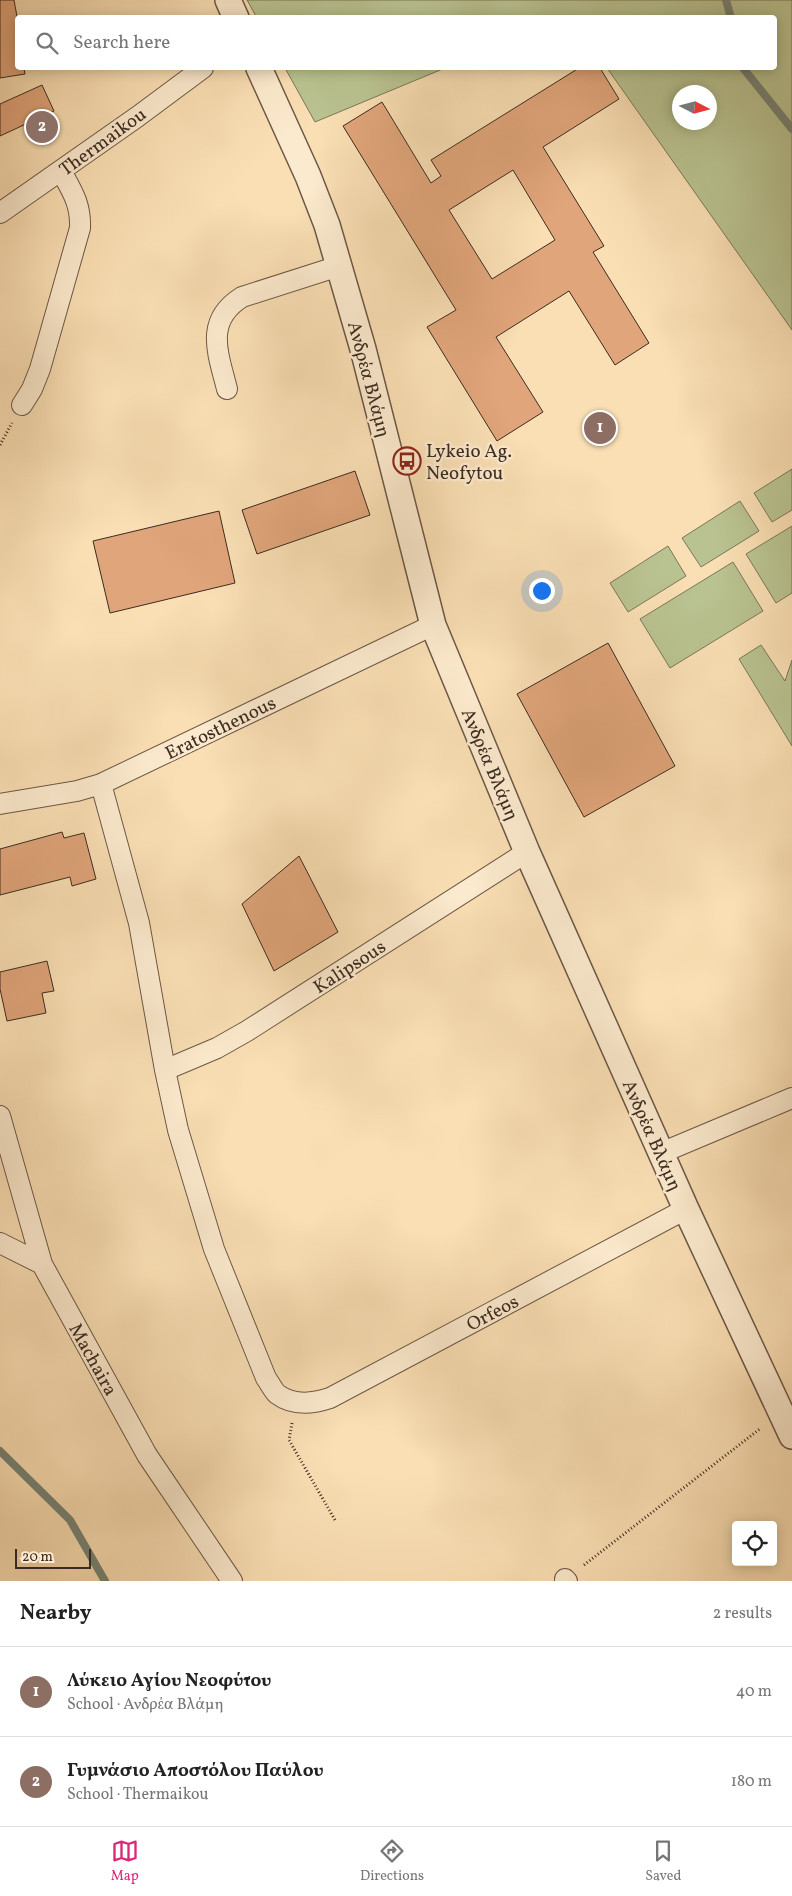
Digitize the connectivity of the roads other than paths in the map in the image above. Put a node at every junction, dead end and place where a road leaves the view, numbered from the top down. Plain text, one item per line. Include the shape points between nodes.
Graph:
1 (228, 0) edge
2 (235, 15) edge
3 (200, 70) edge
4 (260, 70) edge
5 (61, 171) junction
6 (0, 213) edge
7 (339, 266) junction
8 (227, 388) dead end
9 (22, 406) dead end
10 (433, 625) junction
11 (101, 784) junction
12 (0, 804) edge
13 (527, 852) junction
14 (165, 1070) junction
15 (792, 1098) edge
16 (0, 1116) edge
17 (661, 1153) junction
18 (686, 1209) junction
19 (0, 1243) edge
20 (42, 1264) junction
21 (792, 1436) edge
22 (232, 1581) edge

1 - 2 street
3 - 5 street, Thermaikou
4 - 7 street, Ανδρέα Βλάμη via 308,176
5 - 6 street, Thermaikou
5 - 9 street via 77,201 81,213 80,228 45,353
7 - 8 street via 242,297 230,304 221,316 216,346
7 - 10 street, Ανδρέα Βλάμη
10 - 11 street, Eratosthenous
10 - 13 street, Ανδρέα Βλάμη
11 - 12 street, Eratosthenous
11 - 14 street via 139,923
13 - 14 street, Kalipsous via 247,1032
13 - 17 street, Ανδρέα Βλάμη
14 - 18 street, Orfeos via 178,1130 214,1249 266,1378 277,1394 295,1402 313,1403 330,1398
15 - 17 street
16 - 20 street, Machaira
17 - 18 street, Ανδρέα Βλάμη
18 - 21 street, Ανδρέα Βλάμη
19 - 20 street
20 - 22 street, Machaira via 147,1455

